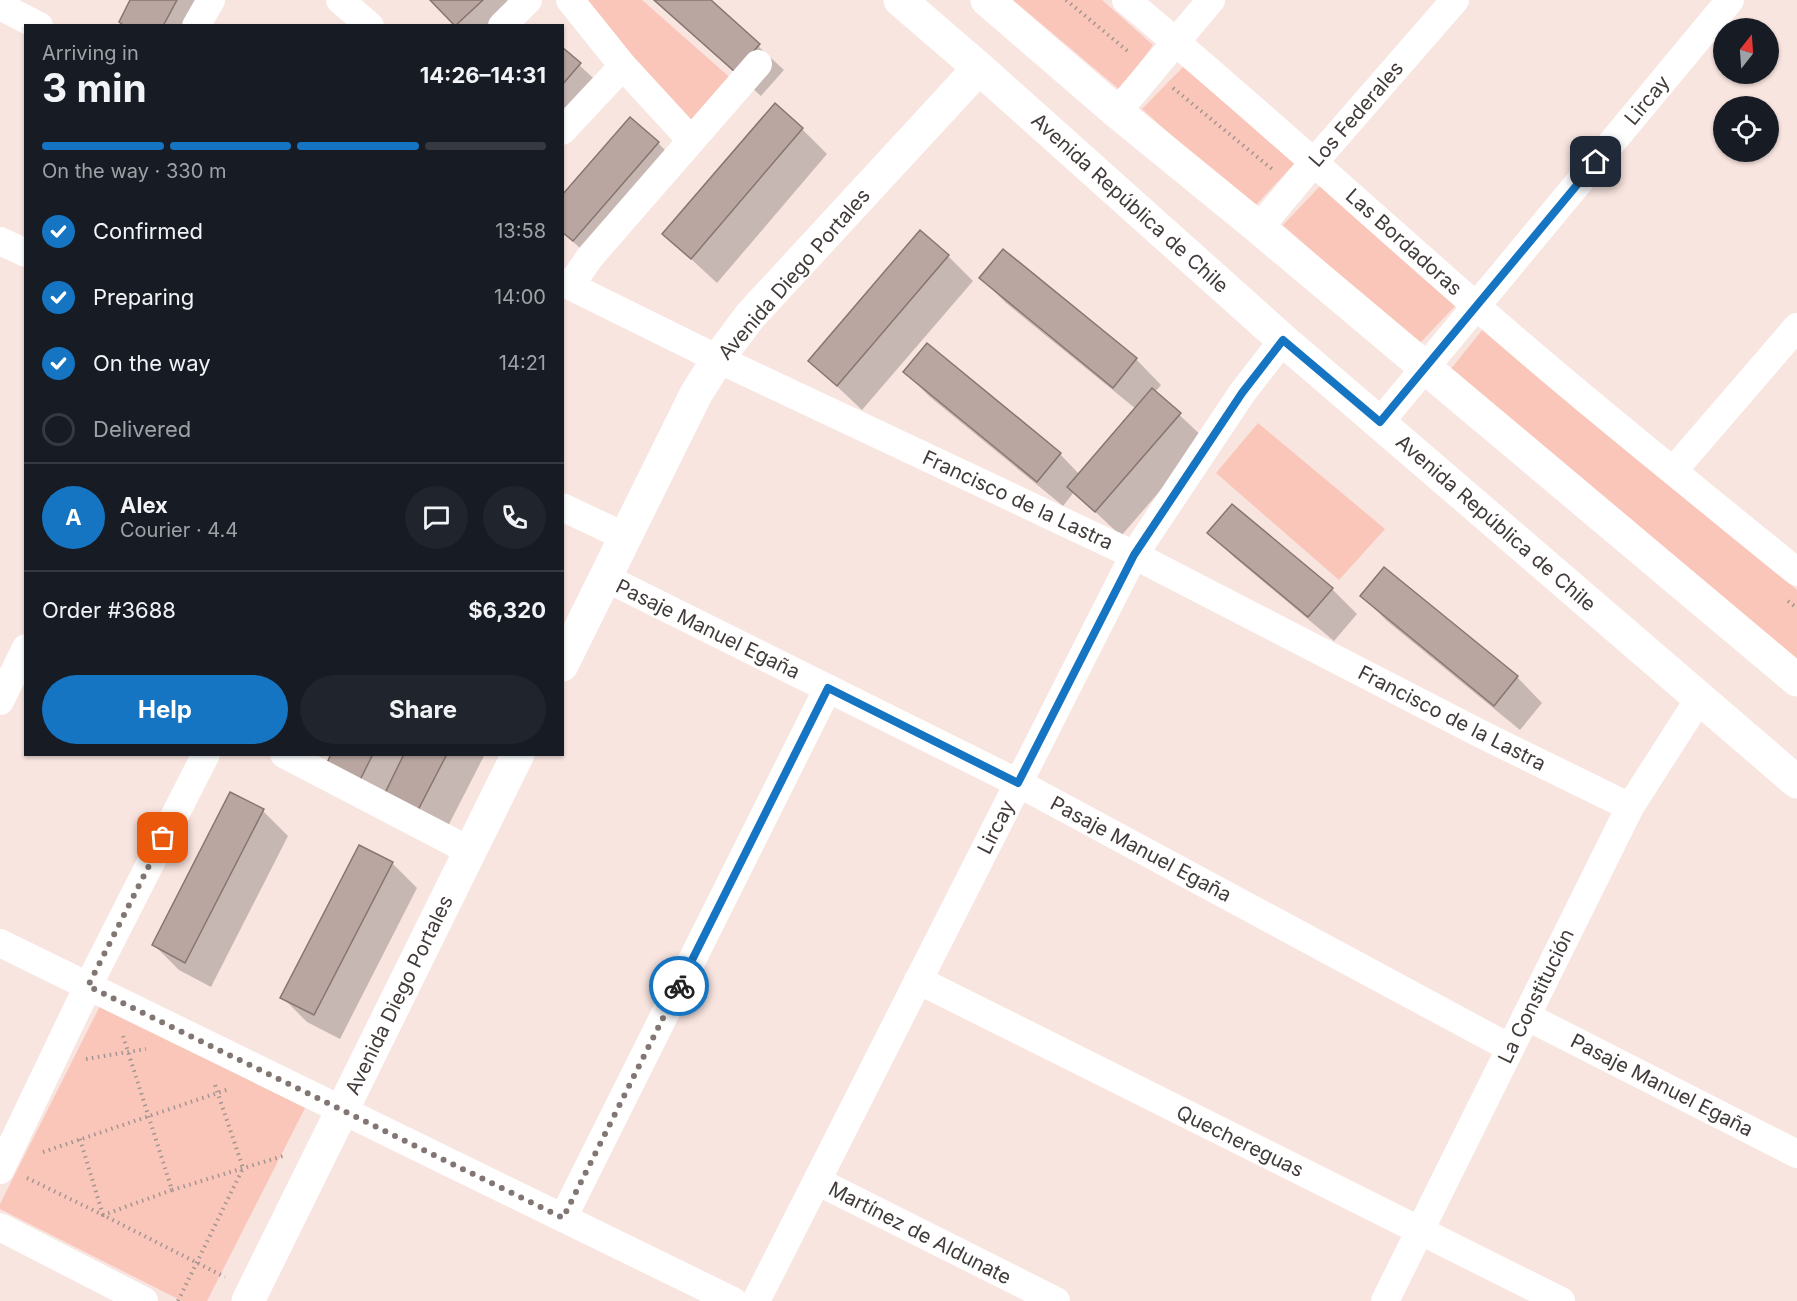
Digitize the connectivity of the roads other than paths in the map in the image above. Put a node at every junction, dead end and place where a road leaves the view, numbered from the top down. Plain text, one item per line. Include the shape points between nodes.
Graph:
1 (211, 0) edge
2 (528, 0) edge
3 (570, 0) edge
4 (900, 0) edge
5 (987, 0) edge
6 (1126, 0) edge
7 (1211, 0) edge
8 (1455, 0) edge
9 (1730, 0) edge
10 (0, 6) edge
11 (35, 24) edge
12 (197, 24) edge
13 (504, 24) edge
14 (1176, 42) junction
15 (758, 64) dead end
16 (623, 66) junction
17 (979, 68) junction
18 (1117, 112) junction
19 (564, 129) edge
20 (691, 140) junction
21 (1314, 162) junction
22 (1259, 228) junction
23 (0, 241) edge
24 (24, 252) edge
25 (566, 284) edge
26 (1476, 306) junction
27 (1797, 327) edge
28 (1283, 340) junction
29 (718, 359) junction
30 (1424, 368) junction
31 (1380, 422) junction
32 (1673, 471) junction
33 (564, 508) edge
34 (626, 537) junction
35 (1134, 555) junction
36 (1797, 572) edge
37 (606, 578) junction
38 (24, 652) edge
39 (564, 661) edge
40 (1797, 680) edge
41 (828, 688) junction
42 (1699, 699) junction
43 (0, 701) edge
44 (205, 756) edge
45 (288, 756) edge
46 (517, 756) edge
47 (1797, 782) edge
48 (1018, 783) junction
49 (1630, 807) junction
50 (470, 851) junction
51 (0, 943) edge
52 (918, 980) junction
53 (100, 992) junction
54 (1526, 1016) junction
55 (1510, 1048) junction
56 (342, 1110) junction
57 (1797, 1154) edge
58 (1, 1168) edge
59 (817, 1181) junction
60 (563, 1218) junction
61 (0, 1227) edge
62 (1420, 1230) junction
63 (250, 1296) edge
64 (1051, 1300) edge
65 (144, 1301) edge
66 (733, 1301) edge
67 (756, 1301) edge
68 (1385, 1301) edge
69 (1561, 1301) edge

1 - 12 street
2 - 13 street
3 - 16 street
4 - 17 main road, Avenida República de Chile
5 - 18 main road
6 - 14 street, Las Bordadoras
7 - 14 street
8 - 21 street, Los Federales
9 - 26 street, Lircay
10 - 11 street
14 - 18 street
14 - 21 street, Las Bordadoras
15 - 20 street
16 - 19 street
16 - 20 street
17 - 28 main road, Avenida República de Chile
17 - 29 main road, Avenida Diego Portales via 750,316
18 - 22 main road
20 - 25 street
21 - 22 street, Los Federales
21 - 26 street, Las Bordadoras
22 - 30 main road
23 - 24 street
25 - 29 street, Francisco de la Lastra
26 - 30 street, Lircay
26 - 32 street, Las Bordadoras
27 - 32 street
28 - 31 main road, Avenida República de Chile
28 - 35 street, Lircay via 1242,393
29 - 34 main road, Avenida Diego Portales via 696,394
29 - 35 street, Francisco de la Lastra
30 - 31 street, Lircay
30 - 40 main road
31 - 42 main road, Avenida República de Chile
32 - 36 street, Las Bordadoras
33 - 34 street
34 - 37 main road, Avenida Diego Portales
35 - 48 street, Lircay
35 - 49 street, Francisco de la Lastra
37 - 39 main road, Avenida Diego Portales
37 - 41 street, Pasaje Manuel Egaña
38 - 43 street
41 - 48 street, Pasaje Manuel Egaña
41 - 60 street
42 - 47 main road, Avenida República de Chile
42 - 49 street, La Constitución
44 - 53 street
45 - 50 street
46 - 50 main road, Avenida Diego Portales
48 - 52 street, Lircay
48 - 55 street, Pasaje Manuel Egaña
49 - 54 street, La Constitución
50 - 56 main road, Avenida Diego Portales
51 - 53 street
52 - 59 street, Lircay
52 - 62 street, Quechereguas
53 - 56 street
53 - 58 street via 50,1065
54 - 55 street, La Constitución
54 - 57 street, Pasaje Manuel Egaña
55 - 62 street, La Constitución
56 - 60 street
56 - 63 main road, Avenida Diego Portales
59 - 64 street, Martínez de Aldunate
59 - 67 street, Lircay
60 - 66 street
61 - 65 street
62 - 68 street, La Constitución
62 - 69 street, Quechereguas

